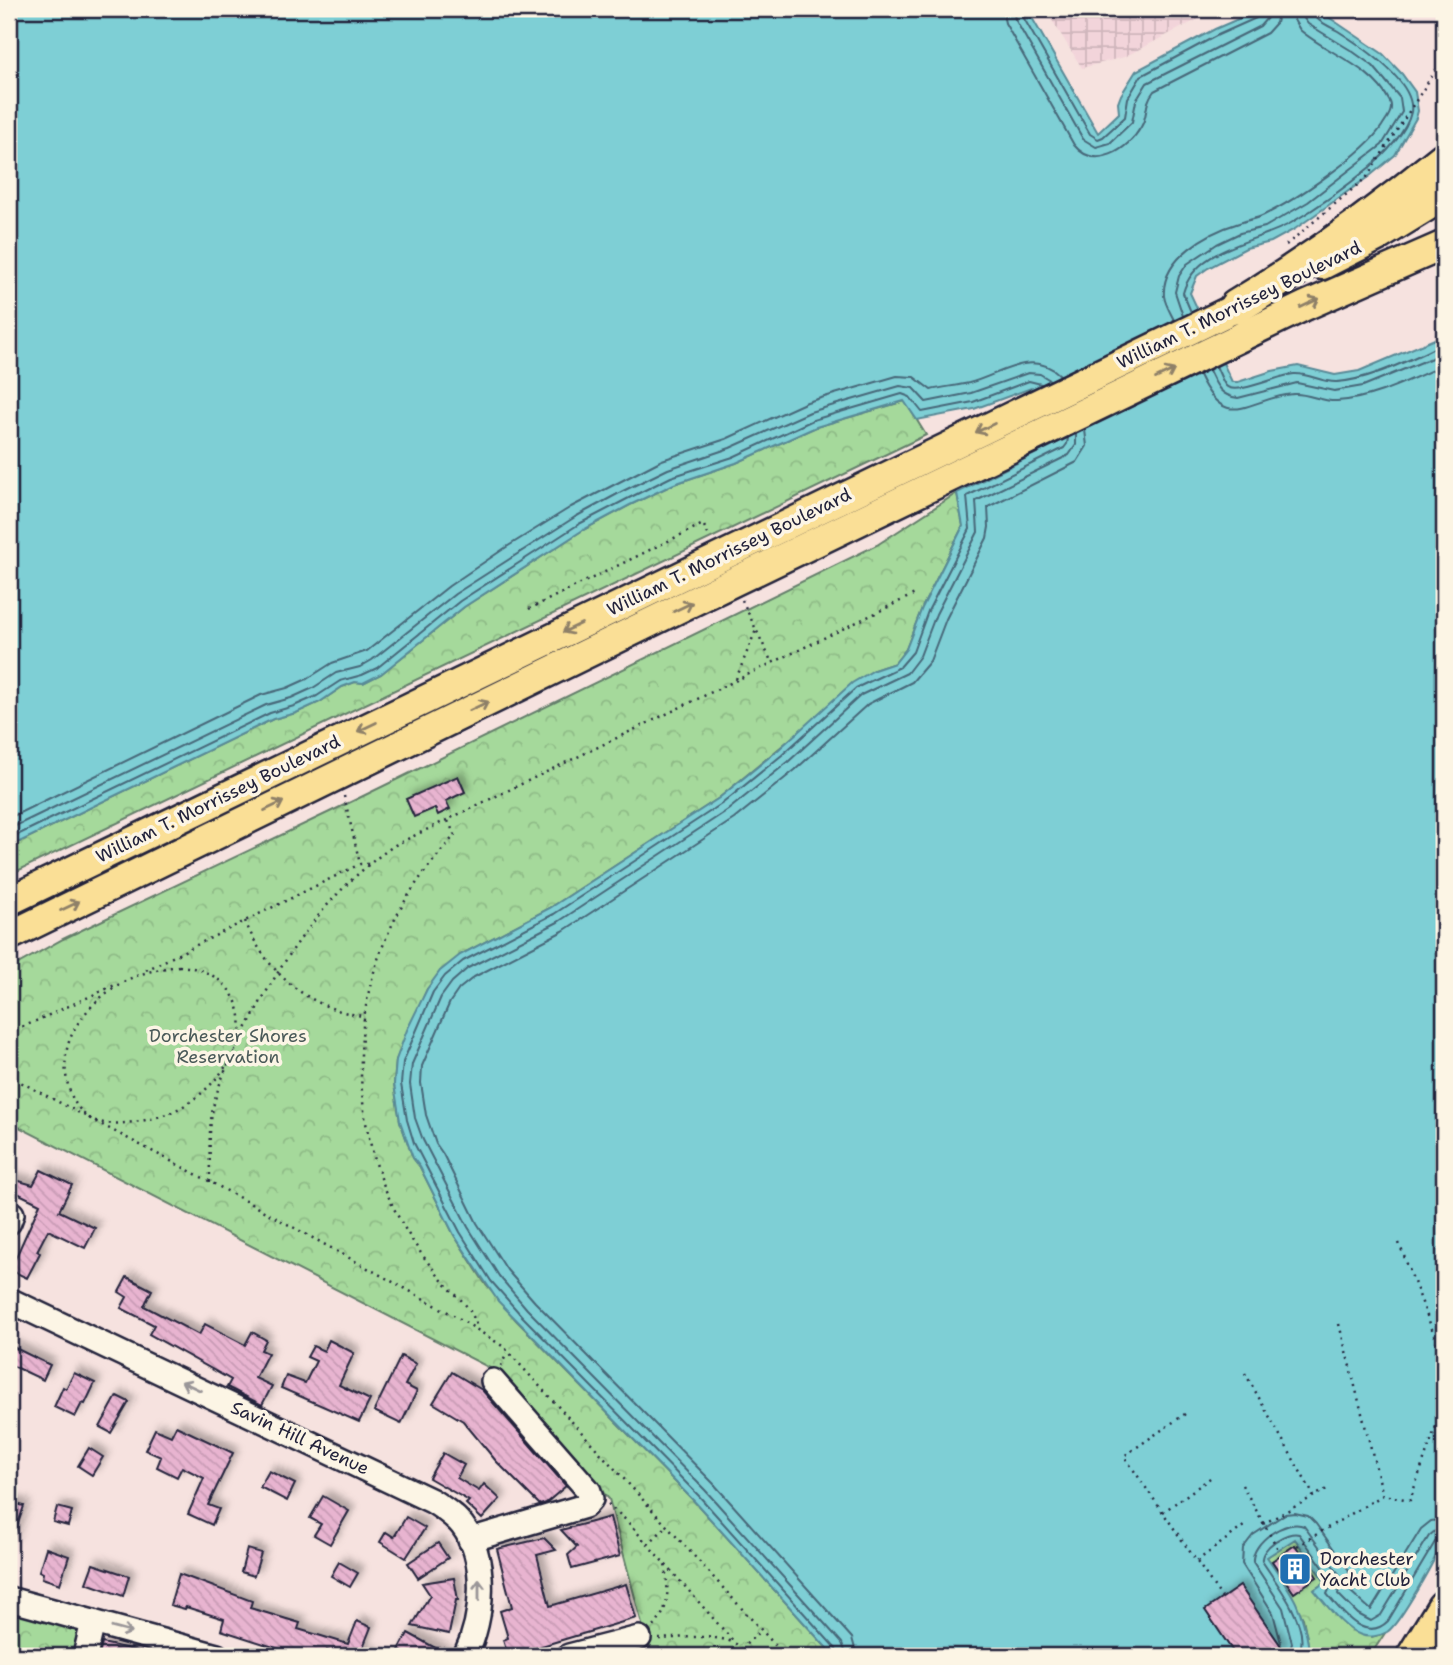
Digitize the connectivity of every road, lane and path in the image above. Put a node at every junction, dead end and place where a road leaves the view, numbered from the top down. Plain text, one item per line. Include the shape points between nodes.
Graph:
1 (1444, 57) edge
2 (1444, 159) edge
3 (1444, 196) edge
4 (1444, 245) edge
5 (1277, 252) dead end
6 (1243, 320) junction
7 (719, 557) junction
8 (733, 582) junction
9 (917, 593) dead end
10 (529, 610) dead end
11 (756, 630) junction
12 (772, 663) junction
13 (735, 681) junction
14 (343, 791) dead end
15 (448, 820) junction
16 (360, 864) junction
17 (369, 864) junction
18 (9, 901) edge
19 (245, 920) junction
20 (9, 936) edge
21 (278, 972) junction
22 (128, 979) junction
23 (364, 1016) junction
24 (9, 1031) edge
25 (236, 1047) junction
26 (9, 1076) edge
27 (92, 1119) junction
28 (210, 1182) junction
29 (1399, 1243) dead end
30 (9, 1300) edge
31 (1339, 1324) dead end
32 (477, 1329) junction
33 (1444, 1360) edge
34 (1245, 1373) dead end
35 (493, 1381) dead end
36 (1444, 1404) edge
37 (1185, 1414) dead end
38 (1213, 1476) dead end
39 (1242, 1486) dead end
40 (1328, 1489) dead end
41 (1314, 1496) junction
42 (1383, 1496) junction
43 (591, 1499) junction
44 (1163, 1512) junction
45 (1264, 1524) junction
46 (1244, 1526) dead end
47 (666, 1527) junction
48 (470, 1540) junction
49 (648, 1544) junction
50 (1297, 1546) dead end
51 (1278, 1549) dead end
52 (1197, 1560) junction
53 (665, 1564) junction
54 (1223, 1598) dead end
55 (9, 1599) edge
56 (1444, 1607) edge
57 (93, 1622) junction
58 (761, 1630) junction
59 (639, 1638) junction
60 (736, 1643) junction
61 (741, 1648) junction
62 (85, 1656) edge
63 (217, 1656) edge
64 (464, 1656) edge
65 (569, 1656) edge
66 (748, 1656) edge
67 (782, 1656) edge
68 (1414, 1656) edge

1 - 5 path via 1367,177
2 - 6 highway via 1313,258
3 - 6 main road, William T. Morrissey Boulevard
6 -> 4 main road, William T. Morrissey Boulevard via 1340,289
6 -> 7 main road, William T. Morrissey Boulevard via 920,460
8 -> 6 main road, William T. Morrissey Boulevard via 933,486
7 - 10 path via 703,524
7 -> 18 main road, William T. Morrissey Boulevard
8 - 11 path
20 -> 8 main road, William T. Morrissey Boulevard
9 - 12 path
11 - 12 path
11 - 13 path
12 - 13 path
13 - 15 path
14 - 16 path
15 - 17 path via 395,845
15 - 23 path via 455,835 401,908 375,970
16 - 17 path
16 - 19 path
17 - 21 path via 322,909
19 - 21 path via 260,951
19 - 22 path
21 - 23 path via 317,1003
21 - 25 path
22 - 24 path
22 - 25 path via 179,965 210,972 234,998 240,1028
22 - 27 path via 96,1002 68,1044 65,1075 71,1093
23 - 32 path via 362,1101 377,1166 404,1227 443,1281 467,1305
25 - 27 path via 210,1084 175,1111 133,1122
25 - 28 path via 213,1107
26 - 27 path
27 - 28 path
28 - 32 path
29 - 33 path
48 -> 30 street, Savin Hill Avenue via 456,1519 432,1501
31 - 42 path
32 - 47 path via 504,1347
34 - 41 path
35 - 43 street via 589,1491
36 - 42 path via 1410,1500
37 - 44 path via 1124,1456
38 - 44 path
39 - 45 path
40 - 41 path
41 - 45 path
42 - 50 path
43 - 48 street via 585,1506
43 - 49 path via 617,1510
44 - 52 path
45 - 51 path
46 - 52 path
47 - 49 path
47 - 58 path
64 -> 48 street, Savin Hill Avenue via 479,1609 478,1570
49 - 53 path
52 - 54 path
53 - 59 path via 667,1605 662,1617
53 - 60 path
55 - 57 street
56 - 68 highway
57 - 62 street
57 -> 63 street
58 - 61 path
58 - 67 path
59 - 60 path via 691,1636
59 - 65 street
60 - 61 path
61 - 66 path

